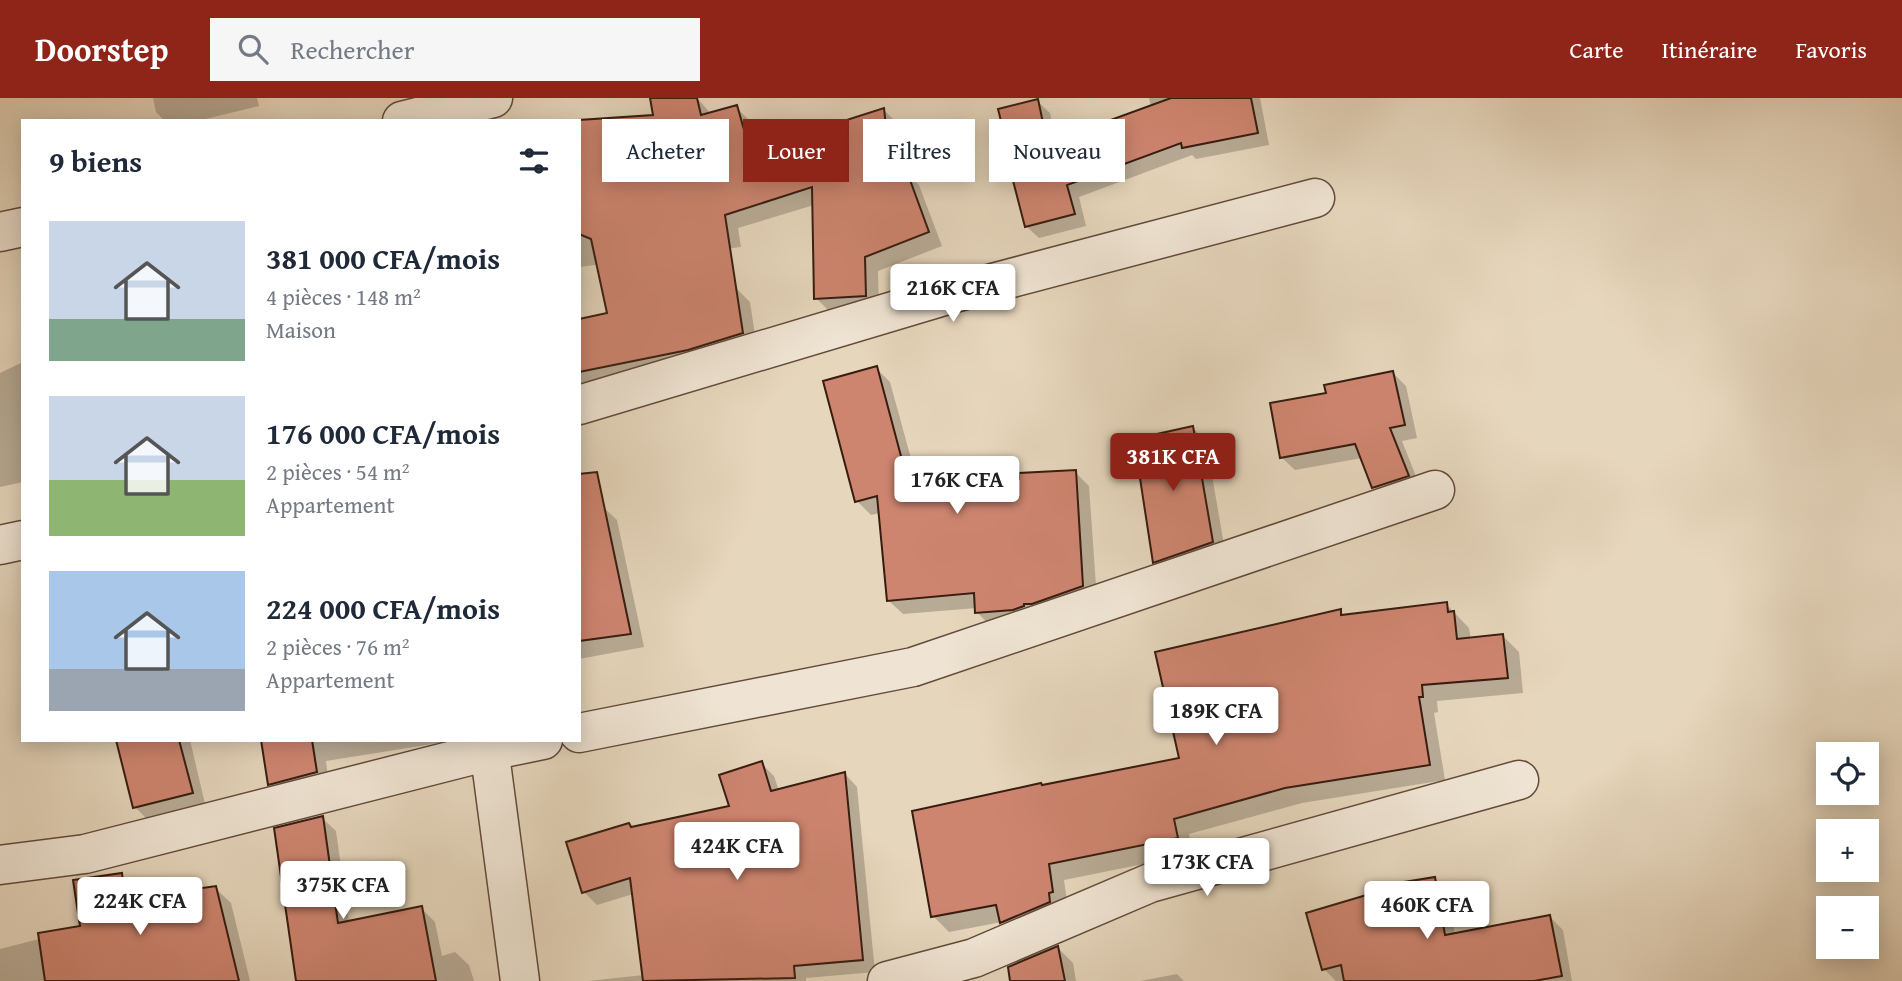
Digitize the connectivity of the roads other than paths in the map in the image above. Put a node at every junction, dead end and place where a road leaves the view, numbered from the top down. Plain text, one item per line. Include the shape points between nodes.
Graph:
1 (493, 98) edge
2 (412, 114) edge
3 (1315, 198) dead end
4 (21, 227) edge
5 (0, 232) edge
6 (581, 404) edge
7 (1435, 490) dead end
8 (21, 540) edge
9 (0, 545) edge
10 (581, 733) edge
11 (525, 742) edge
12 (489, 746) edge
13 (1519, 780) dead end
14 (0, 865) edge
15 (520, 981) edge
16 (887, 981) edge

1 - 2 street
3 - 6 street via 947,295
4 - 5 street
7 - 10 street via 913,667
8 - 9 street
11 - 12 street
12 - 14 street via 85,854
12 - 15 street
13 - 16 street via 1150,883 974,958

